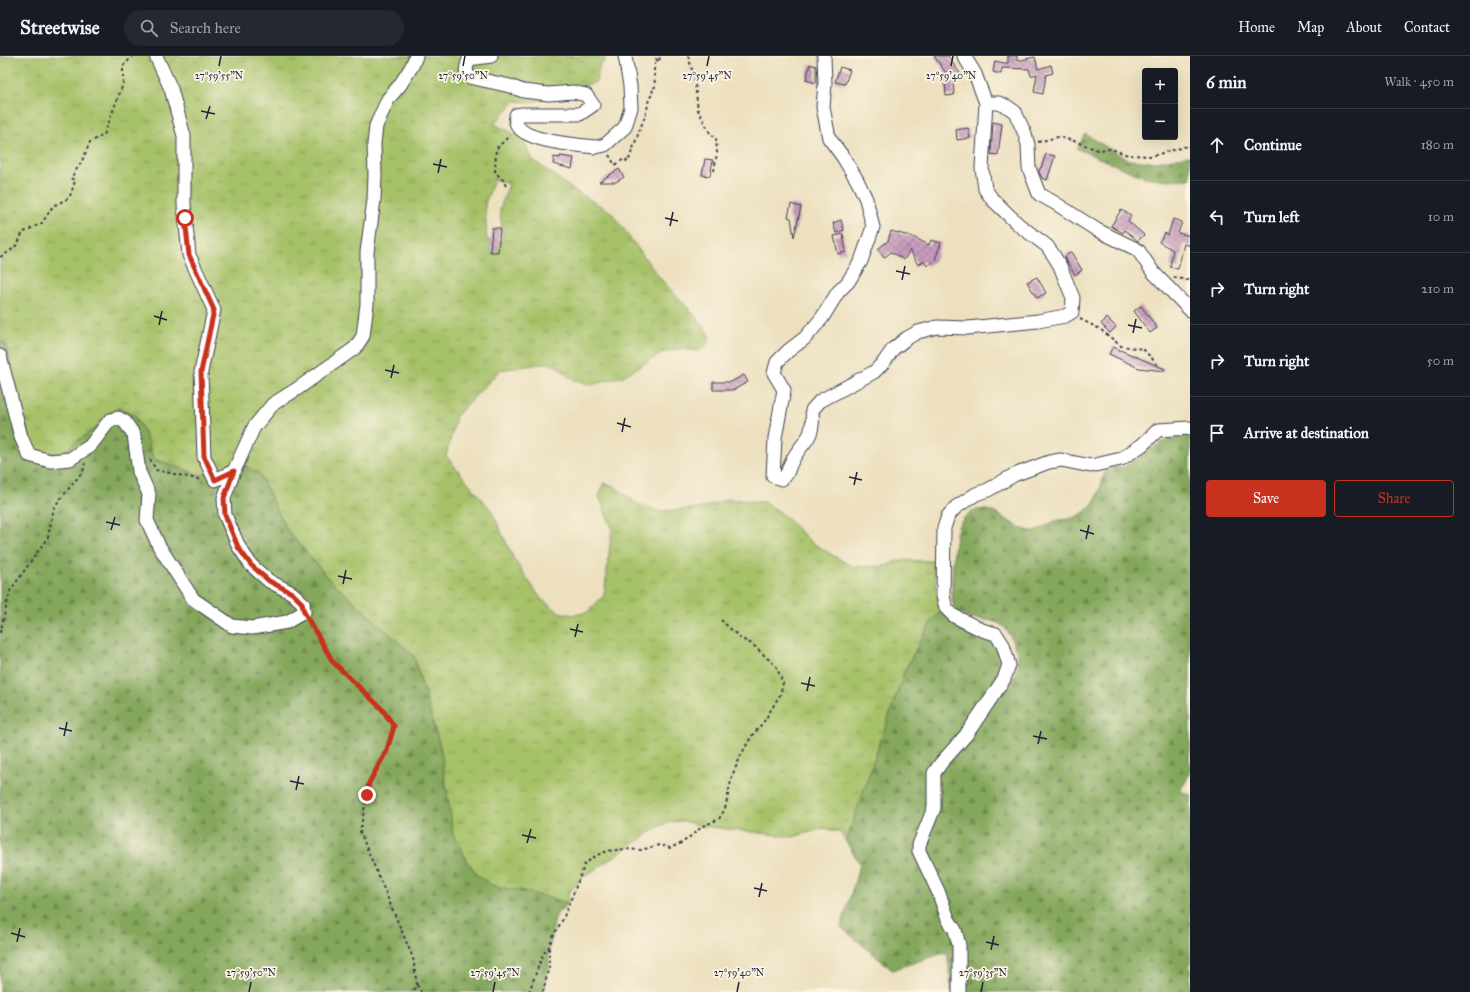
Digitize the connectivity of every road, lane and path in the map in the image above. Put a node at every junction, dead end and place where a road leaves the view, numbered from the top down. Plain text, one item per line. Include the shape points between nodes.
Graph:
1 (133, 56) edge
2 (156, 56) edge
3 (416, 56) edge
4 (491, 56) edge
5 (625, 56) edge
6 (688, 56) edge
7 (824, 56) edge
8 (964, 56) edge
9 (986, 103) junction
10 (519, 127) junction
11 (1028, 145) junction
12 (1190, 146) edge
13 (714, 171) dead end
14 (506, 186) dead end
15 (0, 257) edge
16 (1190, 310) edge
17 (1072, 312) junction
18 (0, 356) edge
19 (1158, 365) dead end
20 (1190, 428) edge
21 (90, 446) junction
22 (148, 456) dead end
23 (234, 471) junction
24 (215, 480) junction
25 (304, 612) junction
26 (721, 620) dead end
27 (0, 632) edge
28 (548, 947) junction
29 (417, 985) junction
30 (413, 992) edge
31 (421, 992) edge
32 (529, 992) edge
33 (543, 992) edge
34 (959, 992) edge

1 - 15 path via 123,66 123,84 104,135 90,142 71,178 74,181 71,194 53,206 42,223 22,233 20,242 11,252
2 - 24 street via 171,89 184,136 184,205 189,255 214,310 201,372 204,456
3 - 23 street via 400,85 388,98 376,126 374,200 367,252 368,304 364,336 355,348 273,404 254,427
4 - 10 street via 469,59 466,73 470,77 523,90 549,94 573,92 586,96 593,105 580,114 516,115
5 - 10 street via 631,108 625,127 605,145 583,146 538,139
6 - 13 path via 694,76 698,110 711,135 716,137
7 - 17 street via 823,107 829,138 857,180 866,199 873,227 861,262 848,282 805,338 777,362 774,373 784,390 775,438 773,476 782,479 787,475 791,463 810,435 813,423 812,410 820,401 874,372 893,349 907,338 937,327 968,328 1038,321 1065,316
8 - 9 street via 975,74
9 - 11 street via 999,103 1015,112
9 - 17 street via 982,168 985,189 1019,225 1047,246 1073,298
10 - 14 path via 496,148 496,172
11 - 12 path via 1058,137 1074,140 1098,150 1111,149 1128,156 1152,156
11 - 16 street via 1029,168 1039,194 1097,230 1138,250 1152,272
17 - 19 path via 1121,346 1143,349
18 - 21 street via 21,437 30,455 50,461 70,459
20 - 34 street via 1158,430 1121,459 1092,466 1061,460 1049,462 1014,475 976,494 956,507 948,516 944,528 943,596 946,608 954,616 996,634 1003,645 1009,664 1004,679 966,736 934,773 934,808 919,845 919,852 955,930 959,945
21 - 25 street via 110,420 118,418 125,422 134,435 140,472 149,494 147,520 159,546 193,599 232,626 246,628 287,622
21 - 27 path via 83,471 54,507 48,537 10,591
22 - 24 path via 156,470 200,480
23 - 24 street
23 - 25 street via 224,498 225,515 238,547 251,565 269,581 292,593 302,603
25 - 29 path via 333,662 382,709 394,726 387,750 369,783 360,832 413,958
26 - 28 path via 776,666 782,683 780,695 741,755 732,776 725,809 719,819 703,826 682,843 670,848 659,845 641,850 607,851 595,856 585,864
28 - 32 path
28 - 33 path via 548,967
29 - 30 path
29 - 31 path

